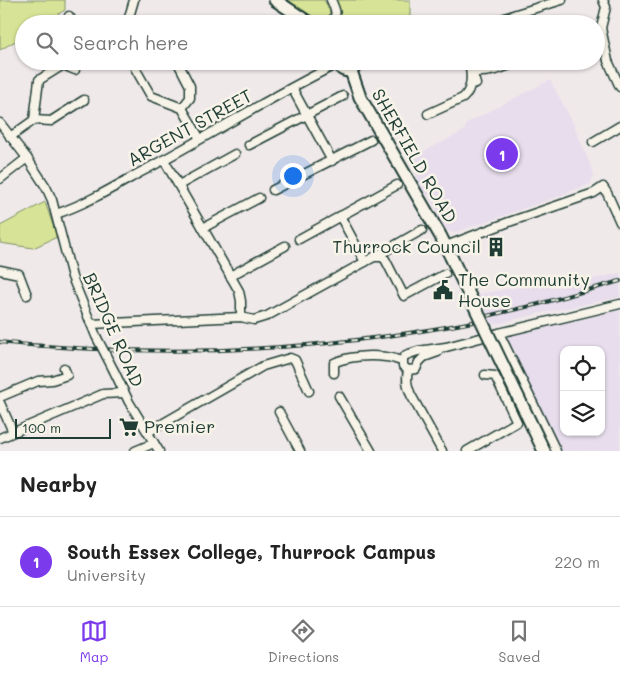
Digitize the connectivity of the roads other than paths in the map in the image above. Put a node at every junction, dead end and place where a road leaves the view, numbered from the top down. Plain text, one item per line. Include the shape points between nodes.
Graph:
1 (134, 0) edge
2 (276, 0) edge
3 (331, 0) edge
4 (562, 0) edge
5 (607, 1) edge
6 (130, 15) edge
7 (298, 15) edge
8 (335, 15) edge
9 (513, 15) edge
10 (604, 15) edge
11 (605, 47) edge
12 (53, 70) edge
13 (136, 70) edge
14 (182, 70) edge
15 (324, 70) edge
16 (355, 70) edge
17 (498, 70) edge
18 (472, 71) junction
19 (476, 84) dead end
20 (620, 87) edge
21 (292, 88) junction
22 (343, 96) dead end
23 (84, 100) dead end
24 (182, 108) junction
25 (428, 114) dead end
26 (307, 115) junction
27 (34, 120) junction
28 (0, 123) edge
29 (620, 126) edge
30 (10, 137) junction
31 (200, 140) junction
32 (372, 140) dead end
33 (593, 142) dead end
34 (249, 145) dead end
35 (235, 154) dead end
36 (26, 158) junction
37 (164, 160) junction
38 (332, 161) junction
39 (0, 179) edge
40 (179, 185) junction
41 (396, 185) dead end
42 (273, 190) dead end
43 (260, 198) dead end
44 (56, 214) junction
45 (340, 216) junction
46 (620, 222) edge
47 (203, 228) junction
48 (422, 230) dead end
49 (299, 238) dead end
50 (285, 246) dead end
51 (446, 246) junction
52 (374, 257) junction
53 (365, 262) junction
54 (0, 270) edge
55 (444, 274) dead end
56 (230, 276) junction
57 (27, 295) dead end
58 (620, 304) edge
59 (241, 317) junction
60 (91, 324) junction
61 (500, 333) junction
62 (446, 348) junction
63 (412, 354) junction
64 (402, 361) junction
65 (419, 362) junction
66 (64, 368) dead end
67 (408, 370) junction
68 (334, 373) dead end
69 (485, 375) dead end
70 (309, 391) dead end
71 (124, 393) junction
72 (339, 396) dead end
73 (0, 397) edge
74 (0, 403) edge
75 (279, 412) dead end
76 (13, 432) junction
77 (148, 432) junction
78 (0, 438) edge
79 (154, 443) junction
80 (135, 451) edge
81 (159, 451) edge
82 (300, 451) edge
83 (371, 451) edge
84 (442, 451) edge
85 (467, 451) edge
86 (544, 451) edge
87 (556, 451) edge

1 - 6 street
2 - 7 main road
3 - 8 street
4 - 9 street
5 - 10 street
11 - 20 street
12 - 27 street via 39,80
13 - 24 street via 151,96
14 - 24 street via 190,86 190,98
15 - 21 street, ARGENT STREET
16 - 51 main road, SHERFIELD ROAD via 360,98
17 - 18 street
18 - 19 street
18 - 25 street via 470,86 463,98
21 - 26 street
21 - 31 street, ARGENT STREET
22 - 26 street
23 - 27 street via 51,121
24 - 31 street
26 - 34 street
26 - 38 street
27 - 30 street
28 - 30 street, BRIDGE ROAD
29 - 33 street
30 - 36 street, BRIDGE ROAD
31 - 37 street, ARGENT STREET
32 - 38 street
35 - 40 street
36 - 39 street
36 - 44 street, BRIDGE ROAD via 46,187
37 - 40 street
37 - 44 street, ARGENT STREET
38 - 42 street
40 - 47 street
41 - 45 street
43 - 47 street
44 - 60 street, BRIDGE ROAD via 72,277
45 - 49 street
45 - 53 street
46 - 51 street via 603,187
47 - 56 street
48 - 52 street
50 - 56 street
51 - 86 main road, SHERFIELD ROAD, bridge
52 - 53 street
52 - 55 street via 381,256 385,260 404,296
53 - 59 street via 266,316 254,320
54 - 57 street via 19,274
56 - 59 street via 239,290
58 - 61 street
59 - 60 street
60 - 71 street, BRIDGE ROAD, bridge
61 - 62 street
61 - 87 street
62 - 63 street
62 - 65 street
63 - 64 street via 404,356
63 - 65 street
64 - 67 street
64 - 68 street via 365,356 338,360 334,363
65 - 67 street via 416,369
66 - 73 street via 67,375 38,381
67 - 84 street via 408,386
69 - 85 street via 495,376 518,422
70 - 77 street via 295,360 290,358 263,366
71 - 76 street via 103,394
71 - 77 street, BRIDGE ROAD
72 - 83 street
74 - 76 street
75 - 82 street
76 - 78 street
77 - 79 street, BRIDGE ROAD
79 - 80 street
79 - 81 street, BRIDGE ROAD

